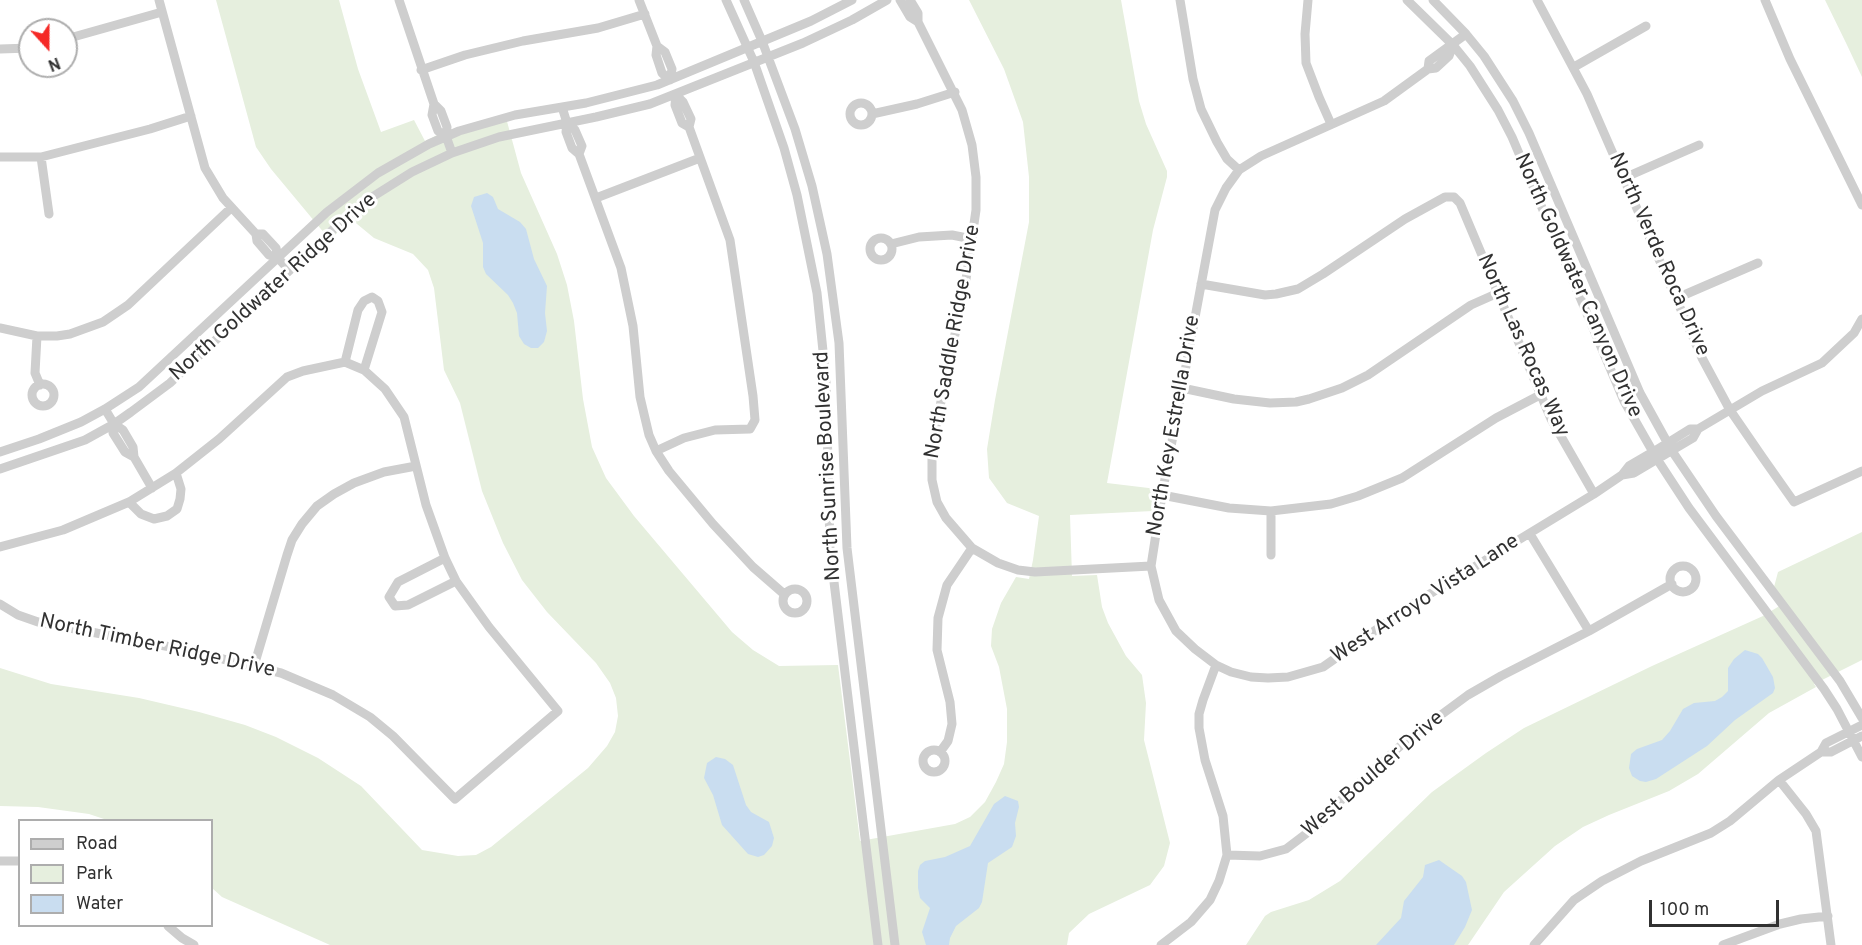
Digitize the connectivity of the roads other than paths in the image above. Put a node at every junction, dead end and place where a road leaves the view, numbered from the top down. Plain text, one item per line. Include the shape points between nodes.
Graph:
1 (159, 0) edge
2 (399, 0) edge
3 (639, 0) edge
4 (726, 0) edge
5 (744, 0) edge
6 (852, 0) edge
7 (887, 0) edge
8 (900, 0) edge
9 (910, 0) edge
10 (1180, 0) edge
11 (1308, 0) edge
12 (1407, 0) edge
13 (1433, 0) edge
14 (1537, 0) edge
15 (1765, 0) edge
16 (162, 12) junction
17 (645, 14) junction
18 (918, 22) junction
19 (1646, 26) dead end
20 (1466, 34) junction
21 (78, 36) edge
22 (755, 44) junction
23 (1453, 45) junction
24 (18, 48) edge
25 (0, 49) edge
26 (761, 60) junction
27 (1574, 67) junction
28 (421, 70) junction
29 (670, 80) junction
30 (955, 92) junction
31 (676, 95) junction
32 (562, 106) junction
33 (872, 114) dead end
34 (191, 116) junction
35 (567, 123) junction
36 (1331, 124) junction
37 (446, 136) junction
38 (1699, 146) dead end
39 (452, 153) junction
40 (0, 157) edge
41 (42, 157) junction
42 (700, 158) junction
43 (1239, 170) junction
44 (1624, 178) junction
45 (596, 198) junction
46 (1862, 205) edge
47 (231, 208) junction
48 (50, 214) dead end
49 (972, 239) junction
50 (891, 244) dead end
51 (278, 258) junction
52 (1758, 263) dead end
53 (289, 270) junction
54 (1201, 284) junction
55 (1498, 293) junction
56 (1677, 298) junction
57 (1862, 319) edge
58 (0, 328) edge
59 (37, 336) junction
60 (1858, 336) edge
61 (345, 362) junction
62 (364, 370) junction
63 (40, 385) dead end
64 (1182, 387) junction
65 (1540, 394) junction
66 (105, 410) junction
67 (1730, 410) junction
68 (114, 424) junction
69 (1669, 447) junction
70 (656, 451) junction
71 (0, 452) edge
72 (1655, 456) junction
73 (416, 466) junction
74 (0, 469) edge
75 (1862, 471) edge
76 (176, 473) junction
77 (152, 488) junction
78 (1593, 494) junction
79 (1162, 495) junction
80 (129, 502) junction
81 (1271, 511) junction
82 (1530, 534) junction
83 (0, 547) edge
84 (972, 548) junction
85 (1271, 555) dead end
86 (445, 558) junction
87 (1151, 566) junction
88 (456, 581) junction
89 (1671, 584) dead end
90 (784, 594) dead end
91 (0, 604) edge
92 (1589, 631) junction
93 (1216, 665) junction
94 (254, 666) junction
95 (1862, 718) edge
96 (1858, 733) edge
97 (940, 752) dead end
98 (1862, 757) edge
99 (1779, 780) junction
100 (1227, 855) junction
101 (0, 861) edge
102 (18, 861) edge
103 (1827, 916) junction
104 (169, 927) edge
105 (194, 945) edge
106 (878, 945) edge
107 (895, 945) edge
108 (1161, 945) edge
109 (1534, 945) edge
110 (1723, 945) edge
111 (1831, 945) edge

1 - 16 street
2 - 28 street
3 - 17 street
4 - 22 street, North Sunrise Boulevard
5 - 22 street, North Sunrise Boulevard
6 - 22 street
7 - 26 street
8 - 18 street, North Saddle Ridge Drive via 910,17
9 - 18 street, North Saddle Ridge Drive via 918,13
10 - 43 street via 1192,79 1201,109 1227,159
11 - 36 street via 1306,63
12 - 23 street, North Goldwater Canyon Drive
13 - 20 street, North Goldwater Canyon Drive
14 - 27 street, North Verde Roca Drive
15 - 46 street
16 - 21 street
16 - 34 street
17 - 28 street via 598,28 465,55
17 - 29 street via 662,73
18 - 30 street, North Saddle Ridge Drive
19 - 27 street
20 - 23 street
20 - 69 street, North Goldwater Canyon Drive via 1502,82 1529,133 1640,393
22 - 26 street, North Sunrise Boulevard
22 - 26 street, North Sunrise Boulevard
22 - 29 street, North Goldwater Ridge Drive
23 - 36 street via 1449,56 1436,68 1428,69 1384,101
23 - 72 street, North Goldwater Canyon Drive via 1483,86 1512,137 1602,351
24 - 25 street
26 - 31 street, North Goldwater Ridge Drive
26 - 106 street, North Sunrise Boulevard via 795,186 817,293 826,380 830,549
26 - 107 street, North Sunrise Boulevard via 795,129 812,186 836,307 847,548
27 - 44 street, North Verde Roca Drive
28 - 37 street via 434,104 432,115 438,131
29 - 32 street, North Goldwater Ridge Drive via 625,94
30 - 33 street
30 - 49 street, North Saddle Ridge Drive via 972,145 976,177
31 - 35 street, North Goldwater Ridge Drive via 626,111
31 - 42 street via 691,119 689,127
32 - 35 street
32 - 37 street, North Goldwater Ridge Drive via 515,114
34 - 41 street
34 - 47 street via 205,168
35 - 39 street, North Goldwater Ridge Drive via 519,131
35 - 45 street via 582,146 579,154
36 - 43 street
37 - 39 street
37 - 51 street, North Goldwater Ridge Drive via 360,185
38 - 44 street
39 - 53 street, North Goldwater Ridge Drive via 369,199
40 - 41 street
41 - 48 street
42 - 45 street
42 - 70 street via 730,240 755,420 750,429 715,430
43 - 54 street, North Key Estrella Drive via 1215,210
44 - 56 street, North Verde Roca Drive
45 - 70 street via 621,268 633,326 640,397
47 - 51 street via 256,234 269,255
47 - 59 street via 118,314 70,334
49 - 50 street via 919,237
49 - 84 street, North Saddle Ridge Drive via 932,446 932,480 946,518
51 - 53 street
51 - 66 street, North Goldwater Ridge Drive via 151,377
52 - 56 street
53 - 68 street, North Goldwater Ridge Drive via 170,383
54 - 55 street, North Las Rocas Way via 1265,295 1298,289 1404,219 1445,197 1454,197
54 - 64 street, North Key Estrella Drive
55 - 64 street via 1471,305 1368,375 1308,399 1270,403
55 - 65 street, North Las Rocas Way
56 - 67 street, North Verde Roca Drive via 1702,358
57 - 60 street, West Arroyo Vista Lane
58 - 59 street
59 - 63 street via 35,373
60 - 67 street, West Arroyo Vista Lane via 1822,363
61 - 62 street
61 - 62 street via 358,310 372,297 382,312
61 - 76 street via 287,377
62 - 73 street via 386,388 404,417
64 - 79 street, North Key Estrella Drive
65 - 78 street, North Las Rocas Way
65 - 81 street via 1383,487 1331,504
66 - 68 street
66 - 71 street, North Goldwater Ridge Drive via 49,436
67 - 69 street, West Arroyo Vista Lane via 1698,429 1693,438
67 - 75 street, North Verde Roca Drive via 1794,502
68 - 74 street, North Goldwater Ridge Drive via 64,448
68 - 77 street via 113,433 125,452 134,457
69 - 72 street, West Arroyo Vista Lane
69 - 95 street, North Goldwater Canyon Drive via 1840,681
70 - 90 street via 713,524
72 - 78 street, West Arroyo Vista Lane via 1634,473 1622,475
72 - 96 street, North Goldwater Canyon Drive via 1689,508
73 - 86 street
73 - 94 street via 354,483 317,506 302,524 292,540
76 - 77 street
76 - 80 street via 180,499 177,509 167,516 154,519 141,514
77 - 80 street
78 - 82 street, West Arroyo Vista Lane
79 - 81 street via 1229,508
79 - 87 street, North Key Estrella Drive
80 - 83 street via 63,530
81 - 85 street
82 - 92 street
82 - 93 street, West Arroyo Vista Lane via 1410,606 1323,667 1268,678 1231,672
84 - 87 street, North Saddle Ridge Drive via 998,563 1026,571
84 - 97 street via 947,585 938,618 937,650 952,723 948,741
86 - 88 street
86 - 88 street via 398,582 389,597 396,606 408,605
87 - 93 street, North Key Estrella Drive via 1159,600 1176,631
88 - 94 street, North Timber Ridge Drive via 558,711 455,799 370,717 281,673
89 - 92 street, West Boulder Drive
91 - 94 street, North Timber Ridge Drive via 38,622
92 - 100 street, West Boulder Drive via 1501,676 1441,714 1377,766 1316,827 1286,849 1260,856
93 - 100 street via 1199,714 1199,728 1223,816
96 - 98 street, North Goldwater Canyon Drive
96 - 99 street via 1826,743 1821,752
99 - 103 street via 1816,831
99 - 109 street via 1711,833 1602,881 1574,900
100 - 108 street via 1210,900 1191,922
101 - 102 street
103 - 110 street via 1780,924
103 - 111 street
104 - 105 street

